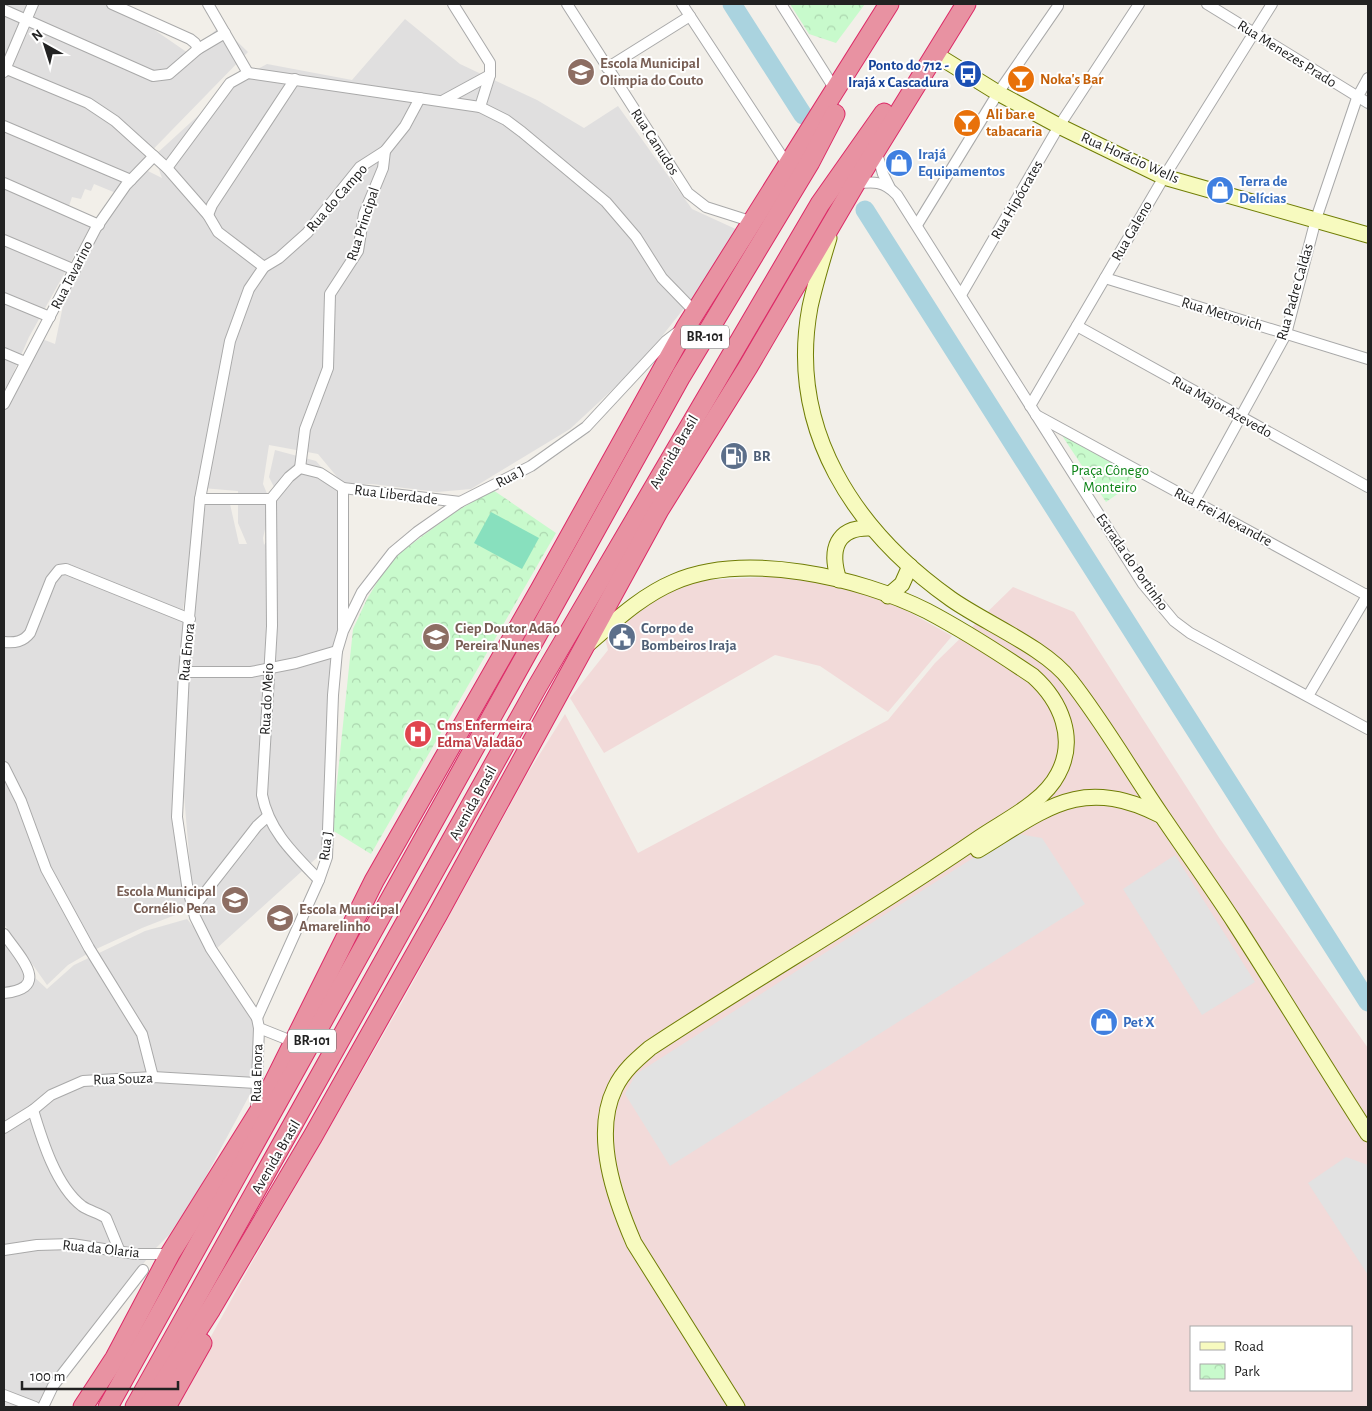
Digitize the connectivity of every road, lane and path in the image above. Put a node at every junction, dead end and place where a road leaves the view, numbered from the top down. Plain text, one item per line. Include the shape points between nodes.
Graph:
1 (32, 4) edge
2 (112, 4) edge
3 (208, 4) edge
4 (453, 4) edge
5 (568, 4) edge
6 (682, 4) edge
7 (781, 4) edge
8 (889, 4) edge
9 (899, 4) edge
10 (952, 4) edge
11 (966, 4) edge
12 (1139, 4) edge
13 (1207, 4) edge
14 (1272, 4) edge
15 (1058, 6) dead end
16 (4, 10) edge
17 (690, 16) junction
18 (27, 21) junction
19 (225, 32) junction
20 (1252, 32) junction
21 (198, 49) junction
22 (935, 54) junction
23 (607, 68) junction
24 (4, 70) edge
25 (248, 73) junction
26 (490, 75) junction
27 (1368, 78) edge
28 (295, 79) junction
29 (836, 91) junction
30 (998, 93) junction
31 (420, 98) junction
32 (1357, 98) junction
33 (444, 100) junction
34 (1368, 103) edge
35 (480, 106) junction
36 (4, 126) edge
37 (1059, 126) junction
38 (876, 150) junction
39 (386, 151) junction
40 (154, 156) junction
41 (788, 167) junction
42 (167, 168) junction
43 (1164, 177) junction
44 (131, 180) junction
45 (4, 183) edge
46 (855, 184) junction
47 (891, 188) junction
48 (208, 215) junction
49 (1316, 219) junction
50 (834, 220) junction
51 (753, 222) junction
52 (99, 224) junction
53 (917, 225) junction
54 (1368, 235) edge
55 (4, 240) edge
56 (264, 267) junction
57 (74, 270) junction
58 (1105, 278) junction
59 (961, 296) junction
60 (4, 298) edge
61 (50, 317) junction
62 (691, 320) junction
63 (1077, 326) junction
64 (1286, 334) junction
65 (4, 353) edge
66 (1368, 359) edge
67 (25, 362) junction
68 (4, 404) edge
69 (1033, 410) junction
70 (1240, 417) junction
71 (1077, 437) junction
72 (1058, 450) junction
73 (300, 468) junction
74 (1368, 486) edge
75 (343, 488) junction
76 (200, 499) junction
77 (271, 499) junction
78 (460, 502) junction
79 (1194, 502) junction
80 (872, 528) junction
81 (910, 566) junction
82 (839, 580) junction
83 (1368, 595) edge
84 (888, 596) junction
85 (589, 598) junction
86 (190, 619) junction
87 (343, 631) junction
88 (4, 642) edge
89 (584, 648) junction
90 (338, 651) junction
91 (269, 670) junction
92 (184, 672) junction
93 (1308, 696) junction
94 (1368, 729) edge
95 (4, 767) edge
96 (268, 816) junction
97 (1162, 816) junction
98 (468, 858) junction
99 (936, 868) junction
100 (319, 880) junction
101 (193, 908) junction
102 (4, 934) edge
103 (4, 993) edge
104 (258, 1023) junction
105 (294, 1042) junction
106 (153, 1077) junction
107 (256, 1083) junction
108 (33, 1110) junction
109 (255, 1119) junction
110 (4, 1128) edge
111 (1368, 1134) edge
112 (289, 1174) junction
113 (252, 1237) junction
114 (4, 1250) edge
115 (120, 1252) junction
116 (136, 1254) junction
117 (170, 1254) junction
118 (143, 1270) junction
119 (153, 1285) junction
120 (163, 1355) junction
121 (115, 1358) junction
122 (4, 1395) edge
123 (35, 1407) edge
124 (43, 1407) edge
125 (83, 1407) edge
126 (90, 1407) edge
127 (108, 1407) edge
128 (135, 1407) edge
129 (148, 1407) edge
130 (166, 1407) edge
131 (737, 1407) edge

1 - 18 street
2 - 21 street via 190,39
3 - 19 street
4 - 26 street via 486,56
5 - 23 street, Rua Canudos
6 - 17 street
7 - 29 street
8 - 29 highway, BR-101
9 - 127 highway, Avenida Brasil / BR-101 via 853,79 810,162 681,376
10 - 85 highway, Avenida Brasil / BR-101 via 876,126 820,204
11 - 22 highway, Avenida Brasil / BR-101
12 - 37 street, Rua Hipócrates
13 - 20 street, Rua Menezes Prado
14 - 20 street, Rua Galeno
15 - 30 street
16 - 18 street
17 - 23 street
17 - 41 street
18 - 21 street via 153,76 169,74
18 - 24 street
19 - 21 street
19 - 25 street
20 - 32 street, Rua Menezes Prado
20 - 43 street, Rua Galeno
22 - 30 street, Rua Horácio Wells
22 - 38 highway, Avenida Brasil / BR-101
23 - 51 street, Rua Canudos via 688,193 706,207
24 - 40 street via 88,103
25 - 28 street
25 - 42 street via 230,83
26 - 33 street
26 - 35 street
27 - 32 street, Rua Padre Caldas
28 - 31 street
28 - 48 street
29 - 41 highway, BR-101
30 - 37 street, Rua Horácio Wells
30 - 53 street
31 - 33 street
31 - 39 street, Rua do Campo
32 - 34 street, Rua Menezes Prado
32 - 49 street, Rua Padre Caldas
33 - 35 street
35 - 62 street via 522,132 606,202 636,236
36 - 44 street
37 - 43 street, Rua Horácio Wells
37 - 59 street, Rua Hipócrates
38 - 46 highway, Avenida Brasil / BR-101
38 - 47 street, Estrada do Portinho
39 - 56 street, Rua do Campo via 360,167 296,244
39 - 73 street, Rua Principal via 383,168 364,214 358,251 330,294 328,368 305,429
40 - 42 street
40 - 44 street, Rua Tavarino
41 - 51 highway, BR-101
42 - 48 street
43 - 49 street, Rua Horácio Wells
43 - 58 street, Rua Galeno
44 - 52 street, Rua Tavarino
45 - 52 street
46 - 47 street via 873,181
46 - 50 highway, Avenida Brasil / BR-101
47 - 53 street, Estrada do Portinho
48 - 56 street via 218,232
49 - 54 street, Rua Horácio Wells
49 - 64 street, Rua Padre Caldas
50 - 80 street via 810,308 806,365 809,392 829,461 842,486
50 - 89 highway, Avenida Brasil / BR-101 via 659,510
51 - 62 highway, BR-101
52 - 57 street, Rua Tavarino
53 - 59 street, Estrada do Portinho
55 - 57 street
56 - 76 street, Rua Enora via 249,289 234,325
57 - 61 street, Rua Tavarino
58 - 63 street, Rua Galeno
58 - 64 street, Rua Metrovich
59 - 69 street, Estrada do Portinho
60 - 61 street
61 - 67 street, Rua Tavarino
62 - 78 street, Rua J via 666,341 586,427 532,466
62 - 105 highway, BR-101 via 374,881
63 - 69 street, Rua Galeno
63 - 70 street, Rua Major Azevedo
64 - 66 street, Rua Metrovich
64 - 70 street, Rua Padre Caldas
65 - 67 street
67 - 68 street, Rua Tavarino
69 - 71 street, Rua Frei Alexandre
69 - 72 street, Estrada do Portinho
70 - 74 street, Rua Major Azevedo
70 - 79 street, Rua Padre Caldas
71 - 72 street via 1062,442
71 - 79 street, Rua Frei Alexandre
72 - 93 street, Estrada do Portinho via 1143,584 1174,621 1190,633
73 - 75 street, Rua Liberdade via 320,473
73 - 77 street
75 - 78 street, Rua Liberdade
75 - 87 street, Rua J
76 - 77 street
76 - 86 street, Rua Enora
77 - 91 street, Rua do Meio
78 - 87 street, Rua J via 393,552 362,592
79 - 83 street, Rua Frei Alexandre
80 - 81 street
80 - 82 street via 852,530 836,545 834,562
81 - 84 street via 902,584
81 - 97 street via 953,600 1068,676
82 - 84 street
82 - 89 street via 807,572 747,568 696,574 654,592
83 - 93 street
84 - 99 street via 944,620 1015,664 1045,687 1065,723 1064,762 1048,788
85 - 98 highway via 542,702 482,810
85 - 120 highway, Avenida Brasil / BR-101
86 - 88 street via 70,570 59,570 50,580 30,633 18,642
86 - 92 street, Rua Enora
87 - 90 street, Rua J
89 - 98 highway, Avenida Brasil / BR-101
90 - 91 street
90 - 100 street, Rua J via 333,695 329,845
91 - 92 street
91 - 96 street, Rua do Meio via 261,784
92 - 101 street, Rua Enora via 177,817
93 - 94 street, Estrada do Portinho
95 - 106 street via 46,869 88,948 142,1034
96 - 100 street, Rua do Meio via 291,850
96 - 101 street
97 - 99 street via 1118,799 1090,795 1079,797 1023,823 951,866
97 - 111 street via 1234,922
98 - 112 highway, Avenida Brasil / BR-101
99 - 131 street via 650,1048 629,1066 614,1089 607,1118 606,1150 610,1179 622,1216 634,1243
100 - 104 street, Rua J
101 - 104 street, Rua Enora via 203,935
102 - 103 street via 30,976 23,990
104 - 105 street, Rua Enora
104 - 107 street, Rua Enora
105 - 109 highway, BR-101
106 - 107 street, Rua Souza
106 - 108 street, Rua Souza via 83,1081 51,1095
107 - 109 street, Rua Enora
108 - 110 street, Rua Souza
108 - 115 street via 46,1151 62,1180 75,1200 106,1218
109 - 117 highway, BR-101
112 - 113 highway, Avenida Brasil
112 - 120 highway via 182,1335
113 - 129 highway, Avenida Brasil via 211,1309
113 - 130 highway, Avenida Brasil via 244,1267
114 - 115 street, Rua da Olaria via 72,1244
115 - 116 street, Rua da Olaria
116 - 117 street, Rua da Olaria
116 - 118 street
117 - 119 highway, BR-101
118 - 119 street
118 - 124 street via 53,1386
119 - 121 highway, BR-101
120 - 128 highway, Avenida Brasil / BR-101
121 - 125 highway
121 - 126 highway
122 - 123 street

